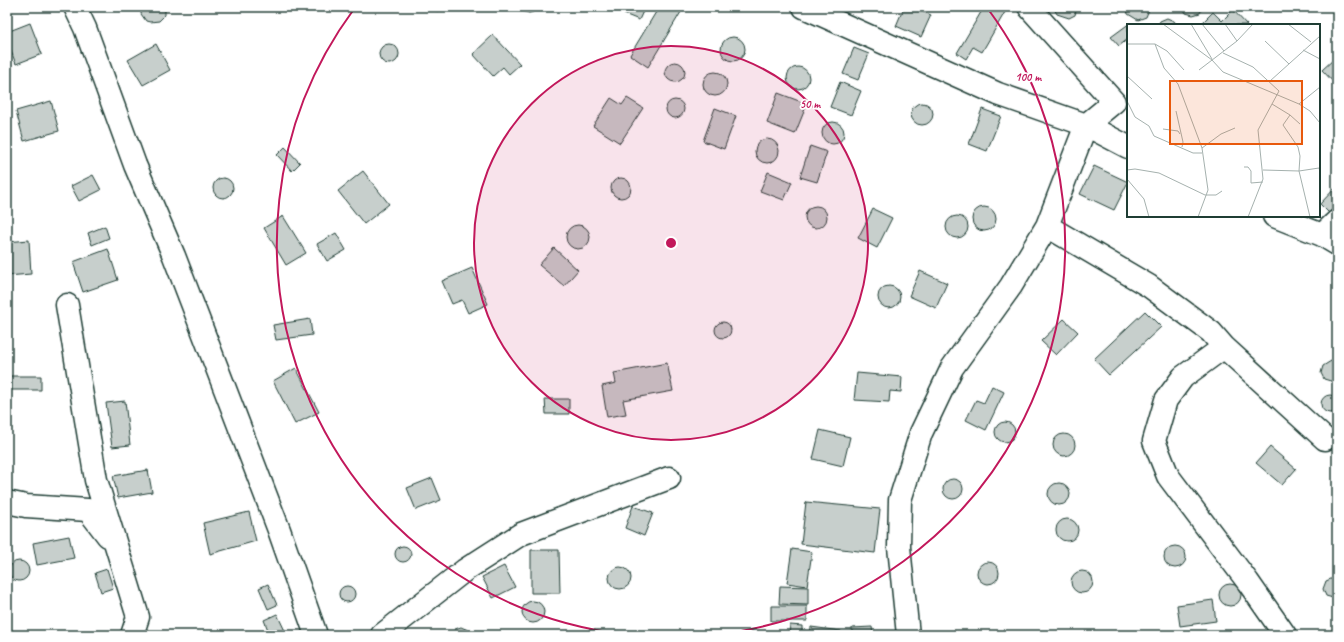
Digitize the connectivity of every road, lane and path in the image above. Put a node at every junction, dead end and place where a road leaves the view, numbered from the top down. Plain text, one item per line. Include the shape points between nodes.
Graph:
1 (75, 7) edge
2 (804, 7) edge
3 (1029, 7) edge
4 (1086, 125) junction
5 (1127, 146) edge
6 (1277, 217) edge
7 (1047, 226) junction
8 (1332, 234) edge
9 (67, 306) dead end
10 (1224, 348) junction
11 (1325, 439) dead end
12 (669, 478) dead end
13 (7, 502) edge
14 (116, 547) junction
15 (132, 635) edge
16 (316, 635) edge
17 (382, 635) edge
18 (908, 635) edge
19 (1285, 635) edge

1 - 16 street via 177,263 279,530
2 - 4 street via 998,94
3 - 4 street via 1114,102
4 - 5 street
4 - 7 street
6 - 8 street
7 - 10 street via 1149,286 1211,332
7 - 18 street via 1011,286 952,368 921,433 900,500 899,547
9 - 14 street via 96,480
10 - 11 street
10 - 19 street via 1183,377 1166,400 1154,441 1168,476
12 - 17 street via 521,534 464,570
13 - 14 street via 26,506 88,510
14 - 15 street via 138,617

